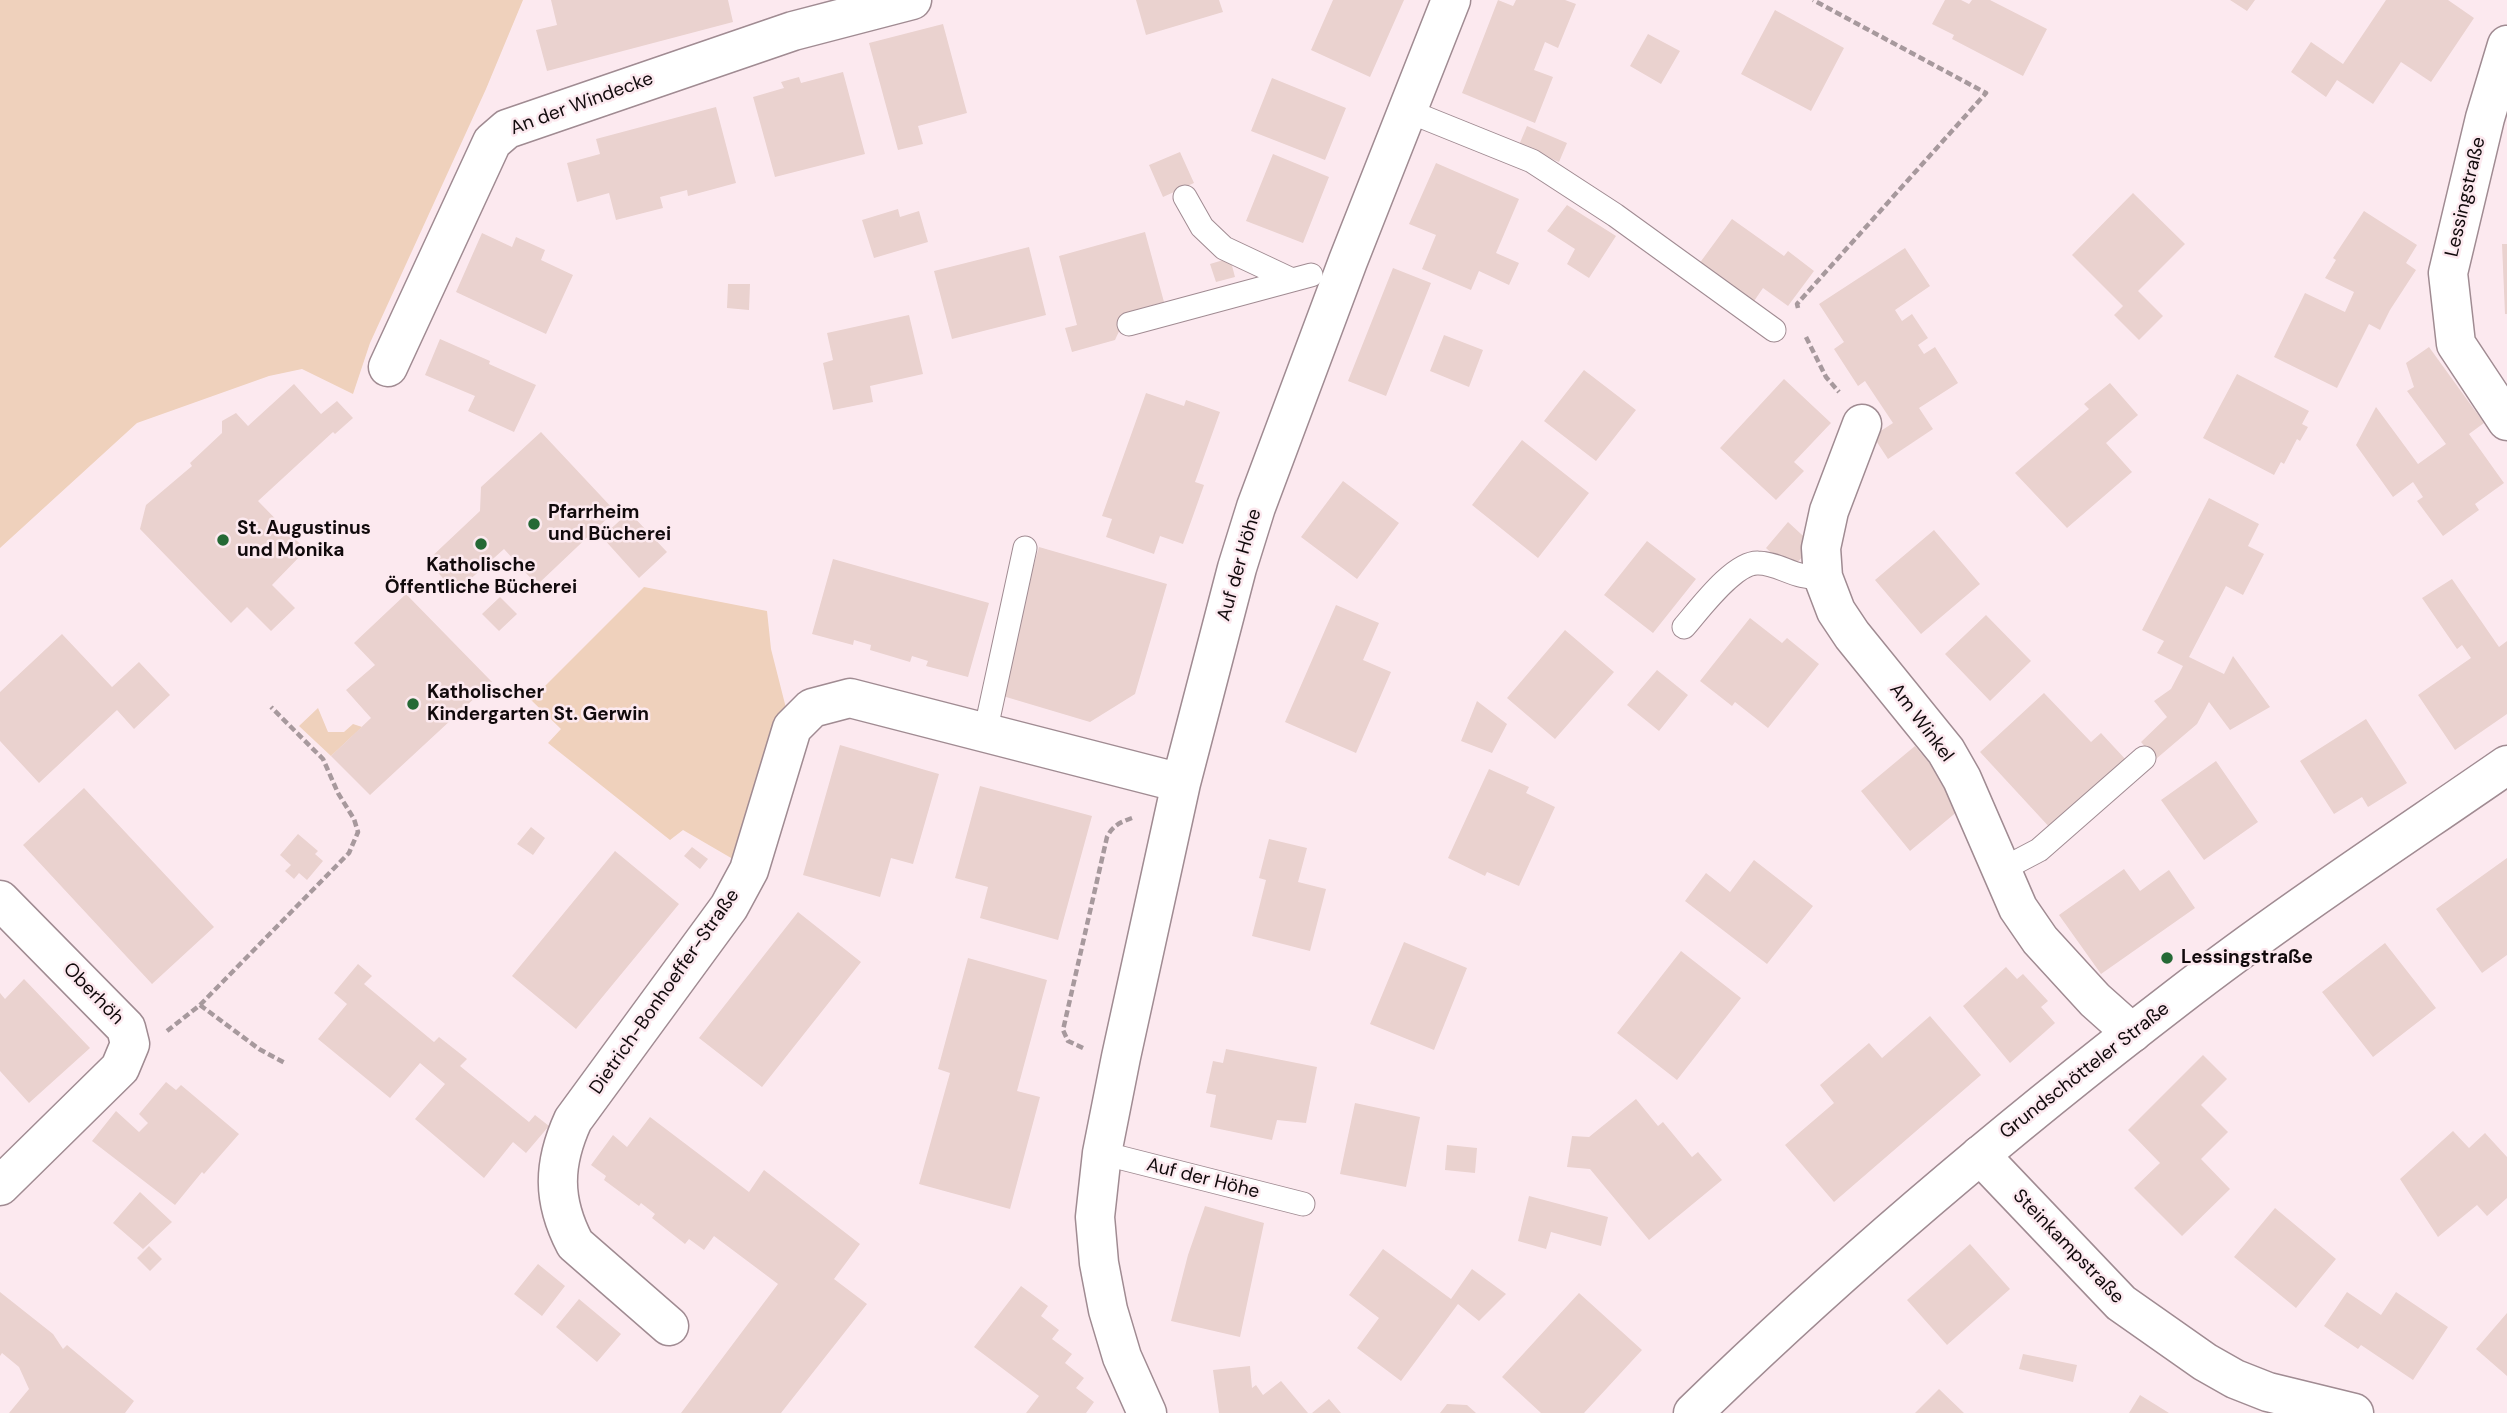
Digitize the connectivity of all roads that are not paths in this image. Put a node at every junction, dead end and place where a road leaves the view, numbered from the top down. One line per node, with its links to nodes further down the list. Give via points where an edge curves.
1 (912, 0): 8 (street, An der Windecke, via 793,31 507,129 492,142)
2 (1451, 0): 4 (street, Auf der Höhe)
3 (2507, 46): 9 (street, Lessingstraße, via 2448,273 2456,344)
4 (1408, 111): 7 (lane, via 1532,161); 17 (street, Auf der Höhe, via 1256,507)
5 (1185, 197): 6 (lane, via 1202,227 1224,248 1301,278)
6 (1129, 324)
7 (1774, 330)
8 (388, 367)
9 (2507, 421)
10 (1862, 424): 12 (street, Am Winkel, via 1829,511 1821,548)
11 (1025, 548): 14 (lane)
12 (1823, 578): 13 (lane, via 1808,579 1758,562 1744,566); 18 (street, Am Winkel, via 1852,635 1946,751)
13 (1684, 627)
14 (985, 733): 17 (street, Dietrich-Bonhoeffer-Straße); 25 (street, Dietrich-Bonhoeffer-Straße, via 850,698 812,708 792,727 749,870 729,907 573,1120 557,1168 566,1227 575,1244)
15 (2144, 758): 18 (lane, via 2039,850)
16 (2507, 765): 20 (street, Grundschötteler Straße)
17 (1178, 798): 21 (street, Auf der Höhe)
18 (2001, 870): 20 (street, Am Winkel, via 2018,908 2040,940)
19 (0, 900): 23 (street, Oberhöh, via 126,1028 130,1044 120,1068)
20 (2132, 1033): 22 (street, Grundschötteler Straße)
21 (1102, 1153): 24 (lane, Auf der Höhe); 26 (street, Auf der Höhe, via 1095,1217 1099,1263 1122,1357)
22 (1980, 1154): 27 (street, Grundschötteler Straße, via 1793,1316); 28 (street, Steinkampstraße, via 2121,1303 2204,1362 2268,1392)
23 (0, 1186)
24 (1303, 1204)
25 (668, 1326)
26 (1147, 1413)
27 (1693, 1413)
28 (2354, 1413)

